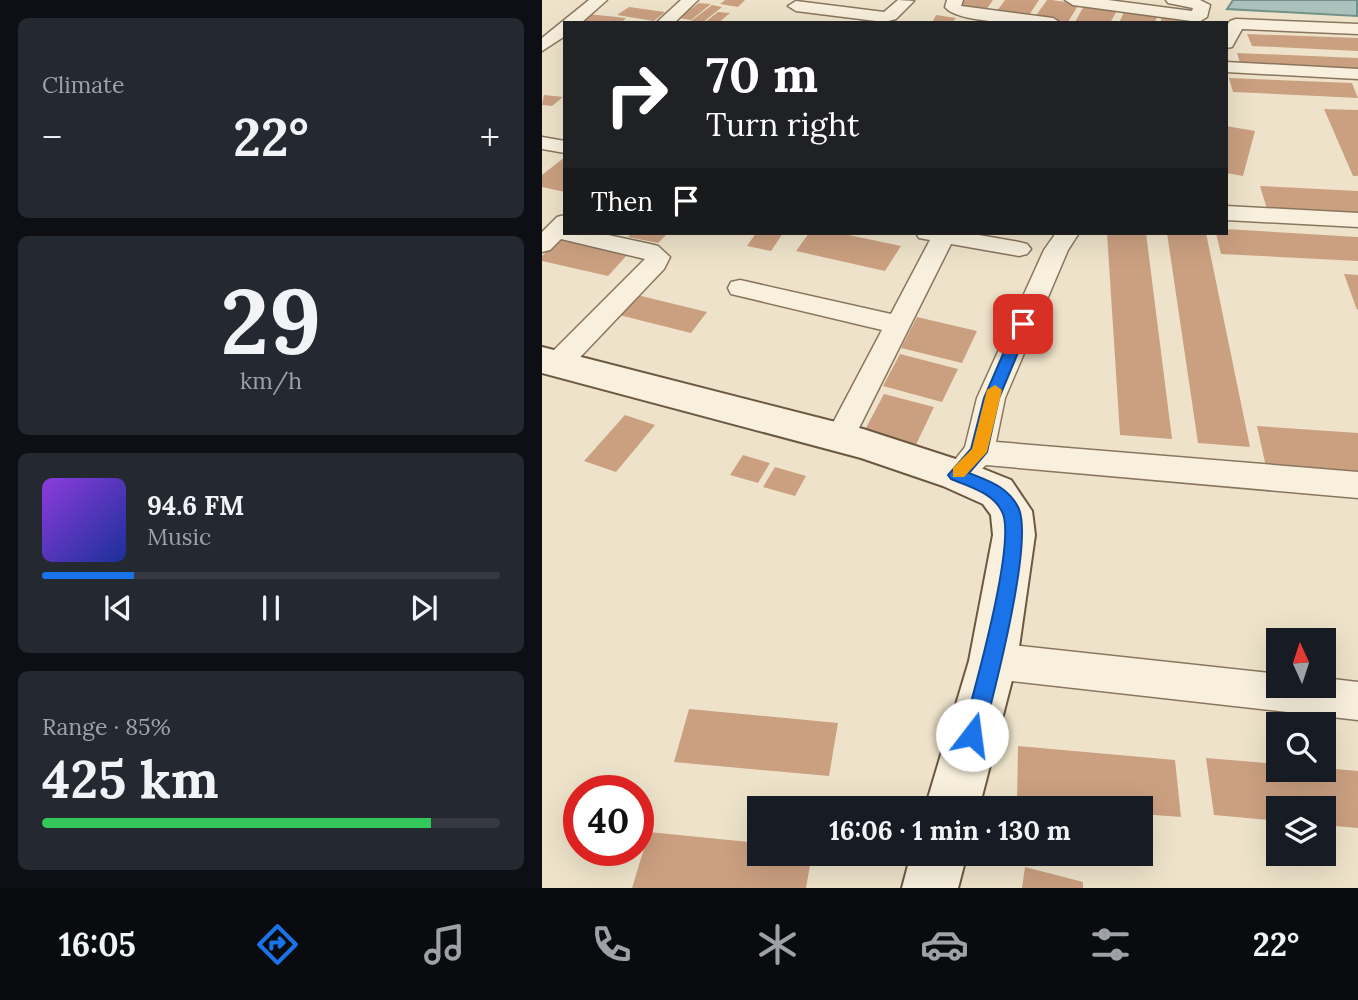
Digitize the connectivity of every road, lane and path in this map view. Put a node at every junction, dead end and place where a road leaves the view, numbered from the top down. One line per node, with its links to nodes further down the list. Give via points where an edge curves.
1 (599, 0): 8 (street)
2 (690, 0): 9 (street)
3 (955, 0): 10 (street, via 956,10)
4 (1073, 0): 5 (street, via 1199,18 1202,5)
5 (1174, 0)
6 (906, 1): 7 (street, via 884,17)
7 (795, 7)
8 (573, 21)
9 (666, 21)
10 (1038, 21)
11 (1358, 29): 13 (street, via 1236,24)
12 (563, 30): 14 (street)
13 (1228, 39)
14 (542, 46)
15 (1228, 67): 16 (street)
16 (1358, 74)
17 (542, 143): 18 (street)
18 (563, 147)
19 (1228, 213): 20 (street)
20 (1358, 220)
21 (573, 235): 28 (street, via 650,251 659,257)
22 (939, 235): 27 (street)
23 (944, 235): 25 (street)
24 (1066, 235): 30 (street, via 991,398)
25 (1019, 249)
26 (740, 288): 27 (street)
27 (898, 325): 29 (street)
28 (549, 362): 29 (street)
29 (840, 438): 30 (street)
30 (968, 463): 31 (street); 32 (street, via 1011,511 1014,535)
31 (1358, 485)
32 (993, 662): 33 (street); 34 (street)
33 (1358, 701)
34 (955, 796)
35 (936, 866): 36 (street)
36 (930, 888)

